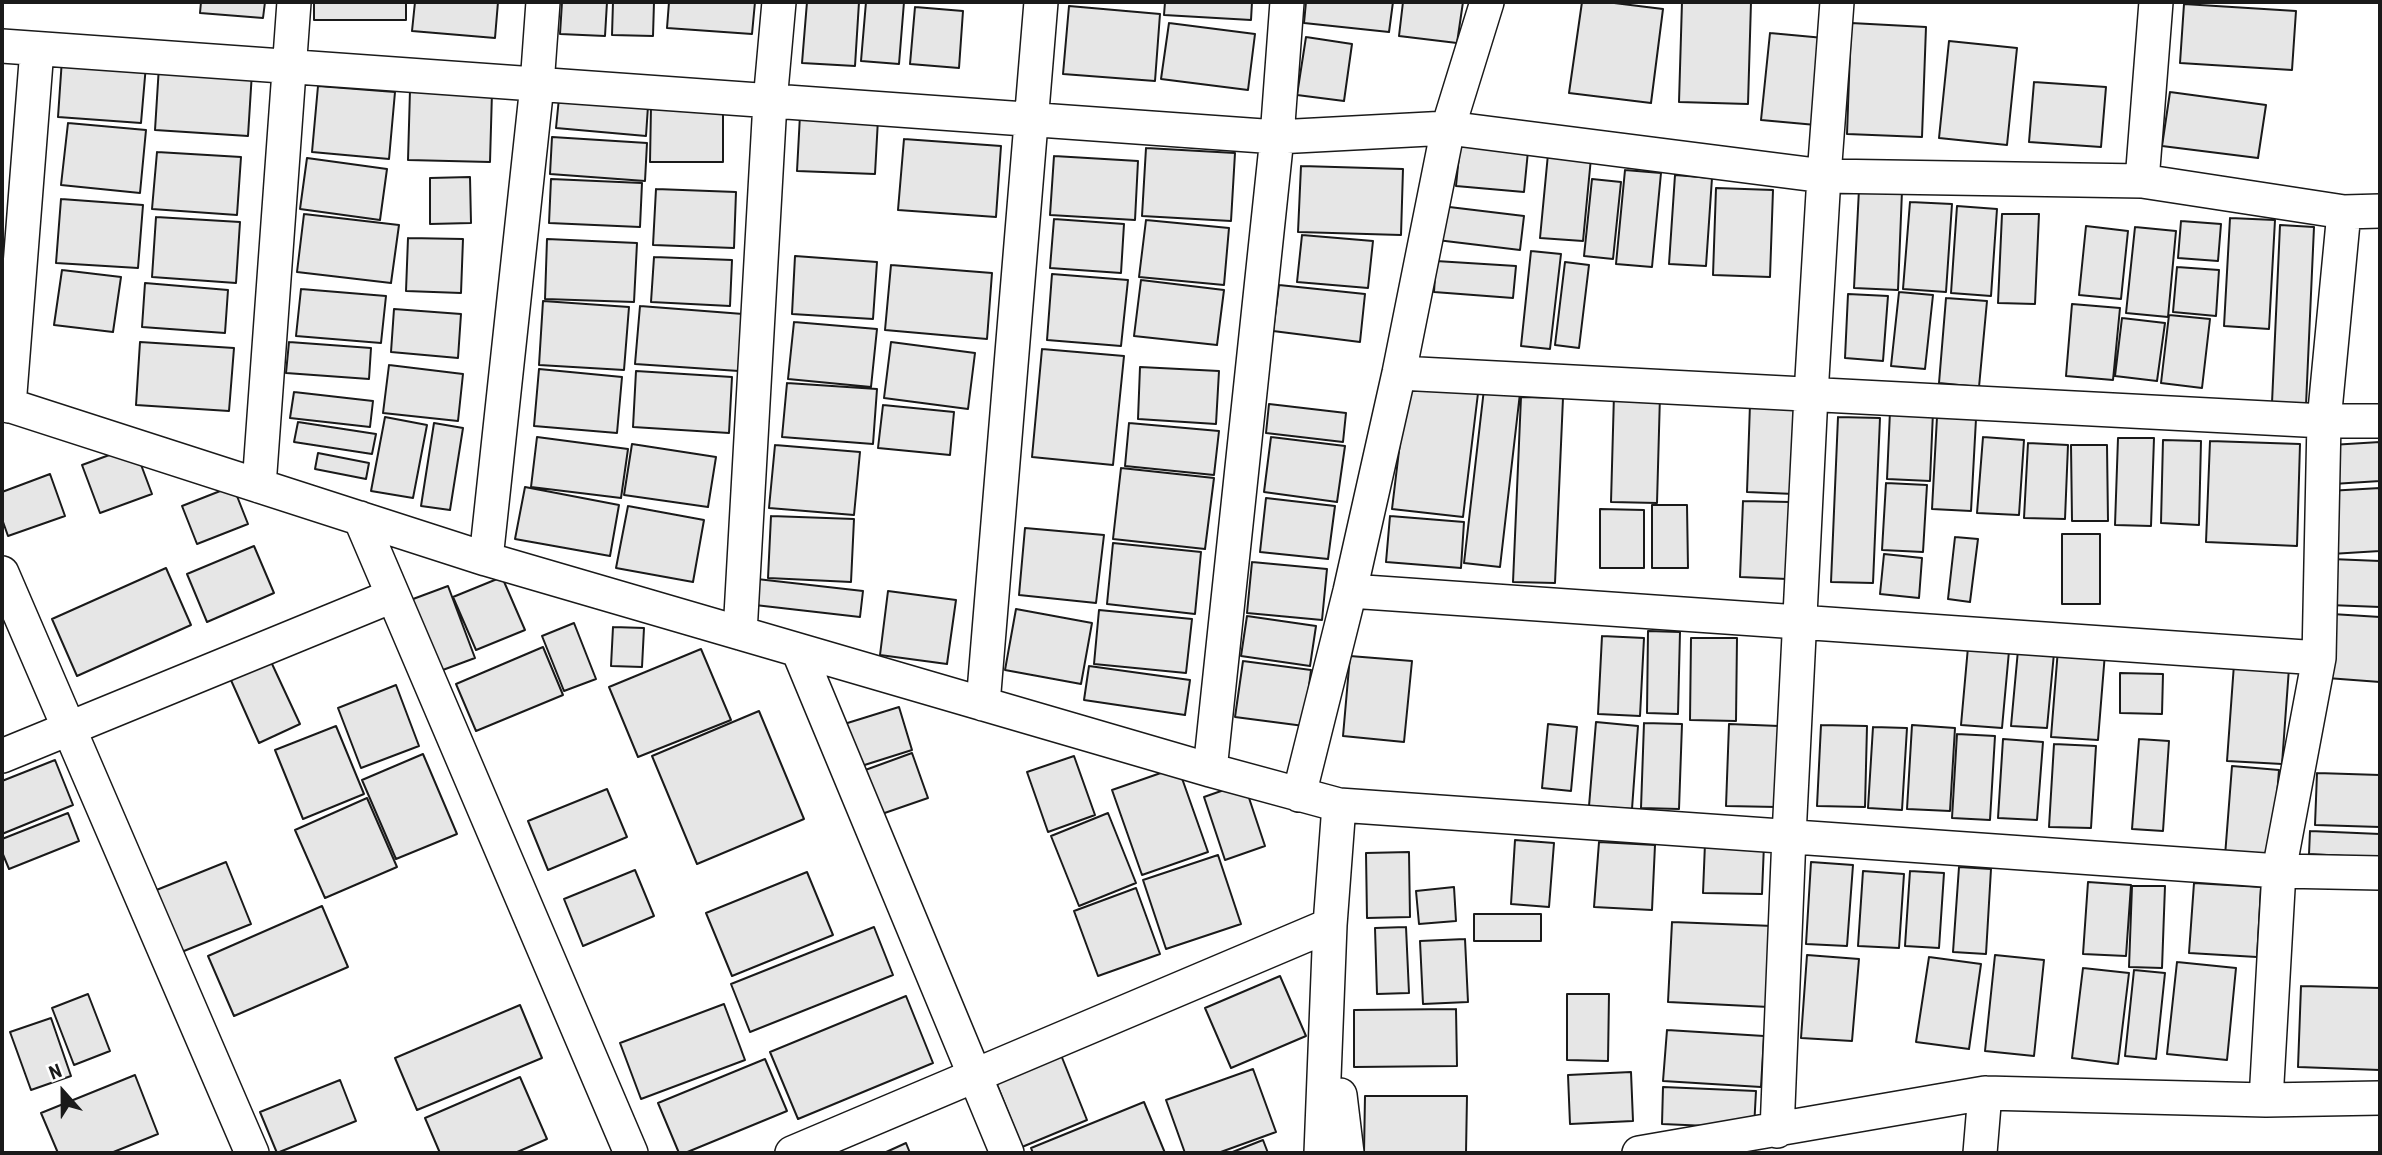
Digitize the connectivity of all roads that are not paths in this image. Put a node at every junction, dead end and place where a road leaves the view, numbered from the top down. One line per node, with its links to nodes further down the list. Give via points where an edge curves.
1 (295, 2): 11 (street)
2 (544, 2): 12 (street)
3 (779, 2): 13 (street)
4 (1041, 2): 14 (street)
5 (1287, 2): 16 (street)
6 (1487, 2): 15 (street)
7 (1837, 2): 17 (street)
8 (2156, 2): 18 (street)
9 (2, 47): 10 (street)
10 (37, 49): 11 (street); 23 (street)
11 (289, 67): 12 (street); 26 (street)
12 (537, 85): 13 (street); 28 (street)
13 (769, 102): 14 (street); 33 (street)
14 (1030, 120): 16 (street); 36 (street)
15 (1448, 128): 16 (street); 17 (street); 21 (street)
16 (1277, 137): 39 (street)
17 (1824, 176): 18 (street); 22 (street)
18 (2143, 181): 20 (street)
19 (2380, 211): 20 (street)
20 (2344, 212): 24 (street)
21 (1399, 373): 22 (street); 30 (street)
22 (1811, 395): 24 (street); 32 (street)
23 (5, 404): 26 (street)
24 (2324, 421): 25 (street); 35 (street)
25 (2380, 421)
26 (259, 486): 27 (street)
27 (360, 519): 28 (street); 31 (street)
28 (486, 559): 33 (street)
29 (2, 573): 37 (street)
30 (1350, 591): 32 (street); 40 (street)
31 (392, 596): 37 (street); 53 (street)
32 (1800, 622): 35 (street); 42 (street)
33 (740, 633): 34 (street)
34 (798, 650): 36 (street); 47 (street)
35 (2319, 658): 43 (street)
36 (983, 704): 39 (street)
37 (69, 729): 38 (street); 52 (street)
38 (2, 756)
39 (1210, 770): 40 (street)
40 (1299, 795): 41 (street)
41 (1339, 805): 42 (street); 45 (street)
42 (1789, 836): 43 (street); 51 (street)
43 (2279, 871): 44 (street); 50 (street)
44 (2380, 873)
45 (1330, 925): 46 (street); 47 (street)
46 (1329, 996): 56 (street); 57 (street)
47 (975, 1075): 54 (street); 55 (street)
48 (1984, 1093): 50 (street); 51 (street); 59 (street)
49 (2380, 1098): 50 (street)
50 (2266, 1100)
51 (1777, 1131): 58 (street)
52 (252, 1153)
53 (631, 1153)
54 (792, 1153)
55 (1007, 1153)
56 (1321, 1153)
57 (1347, 1153)
58 (1639, 1153)
59 (1980, 1153)

